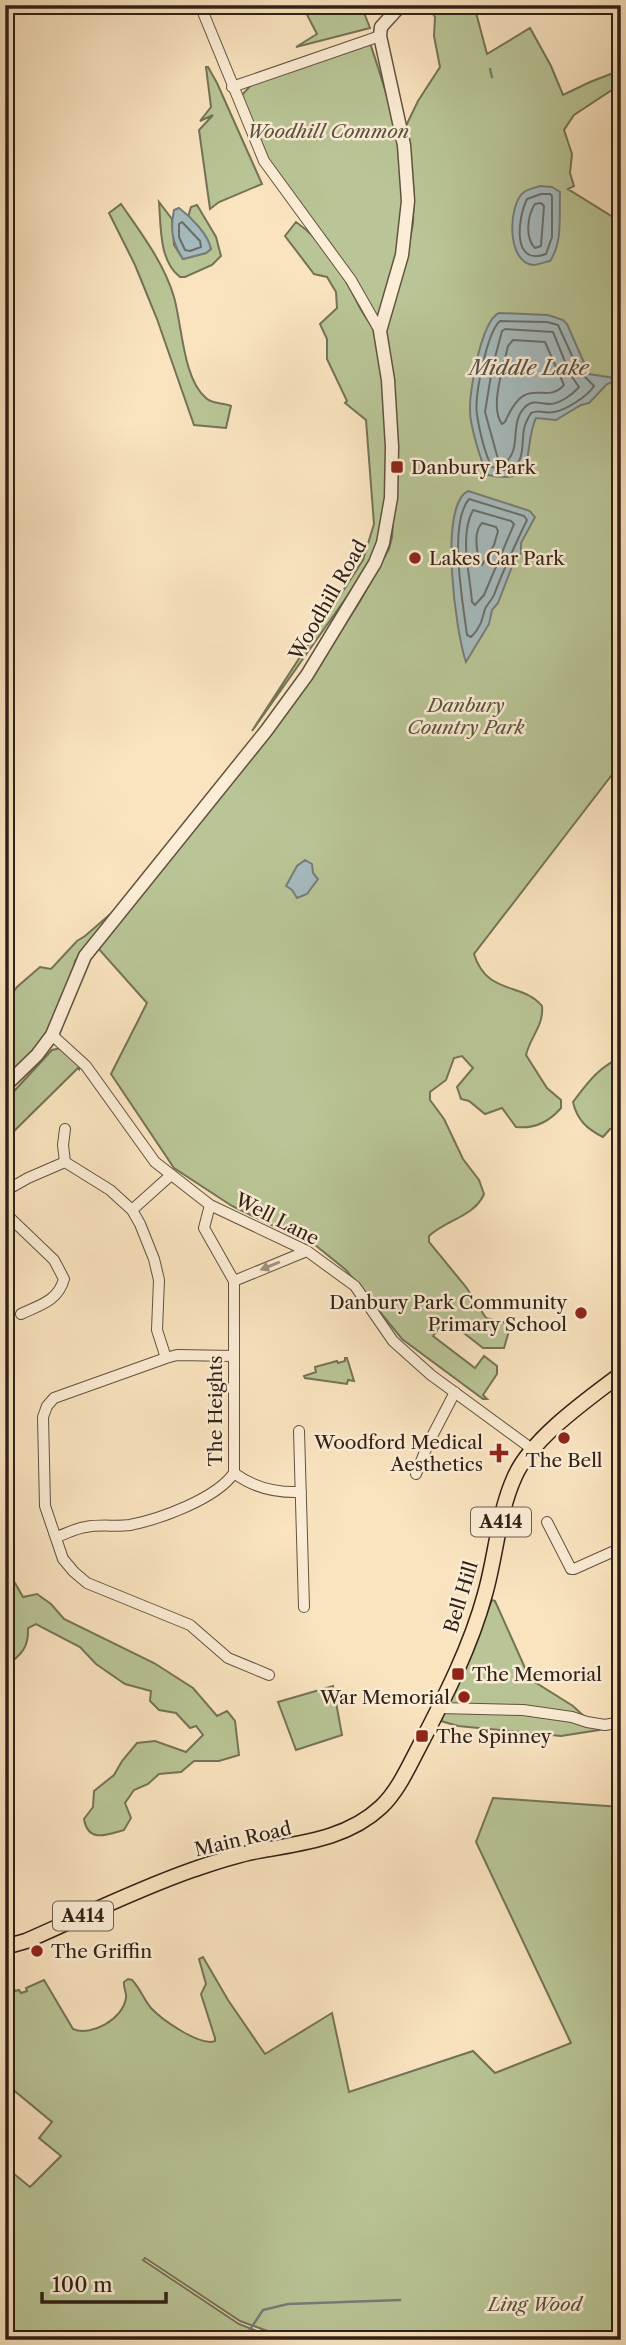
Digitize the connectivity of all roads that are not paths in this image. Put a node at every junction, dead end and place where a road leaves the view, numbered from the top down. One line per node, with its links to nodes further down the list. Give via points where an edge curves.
1 (200, 5): 4 (street)
2 (401, 5): 3 (street, via 381,27)
3 (380, 36): 4 (street); 5 (street, Woodhill Road, via 404,145 408,201 402,255)
4 (232, 87): 5 (street, via 264,161 351,280)
5 (380, 331): 6 (street, Woodhill Road, via 388,380 391,498 375,564 307,675 266,731 85,956)
6 (52, 1035): 7 (street, Woodhill Road); 10 (street, Well Lane, via 86,1066 142,1146)
7 (5, 1086)
8 (65, 1129): 9 (street)
9 (65, 1163): 11 (street); 13 (street, via 110,1190)
10 (171, 1175): 12 (street, Well Lane); 13 (street)
11 (5, 1191)
12 (209, 1205): 15 (street, Well Lane); 16 (street, via 204,1228)
13 (132, 1210): 19 (street, via 159,1280 157,1329)
14 (5, 1213): 17 (street, via 54,1259 64,1279 54,1297)
15 (307, 1251): 16 (street, one-way to 16); 21 (street, Well Lane, via 355,1286 393,1341)
16 (234, 1281): 18 (street, The Heights)
17 (21, 1314)
18 (233, 1356): 19 (street); 24 (street, The Heights)
19 (166, 1358): 28 (street, via 54,1398 47,1406 43,1416 45,1506)
20 (621, 1374): 23 (main road, Bell Hill / A414)
21 (455, 1392): 23 (street, Well Lane); 25 (street)
22 (299, 1431): 26 (street)
23 (532, 1449): 32 (main road, Bell Hill / A414, via 515,1475 485,1596)
24 (234, 1473): 26 (street, via 274,1491); 28 (street, The Heights, via 206,1496 152,1520 86,1527)
25 (416, 1474)
26 (301, 1492): 30 (street)
27 (547, 1522): 29 (street, via 571,1569)
28 (56, 1537): 31 (street, via 64,1559 87,1583 190,1625 228,1658)
29 (621, 1548)
30 (304, 1607)
31 (269, 1675)
32 (440, 1708): 33 (street, via 523,1710 605,1725); 34 (main road, Main Road / A414, via 399,1784 380,1808 360,1821 309,1843 240,1855 160,1881)
33 (621, 1722)
34 (5, 1947)

